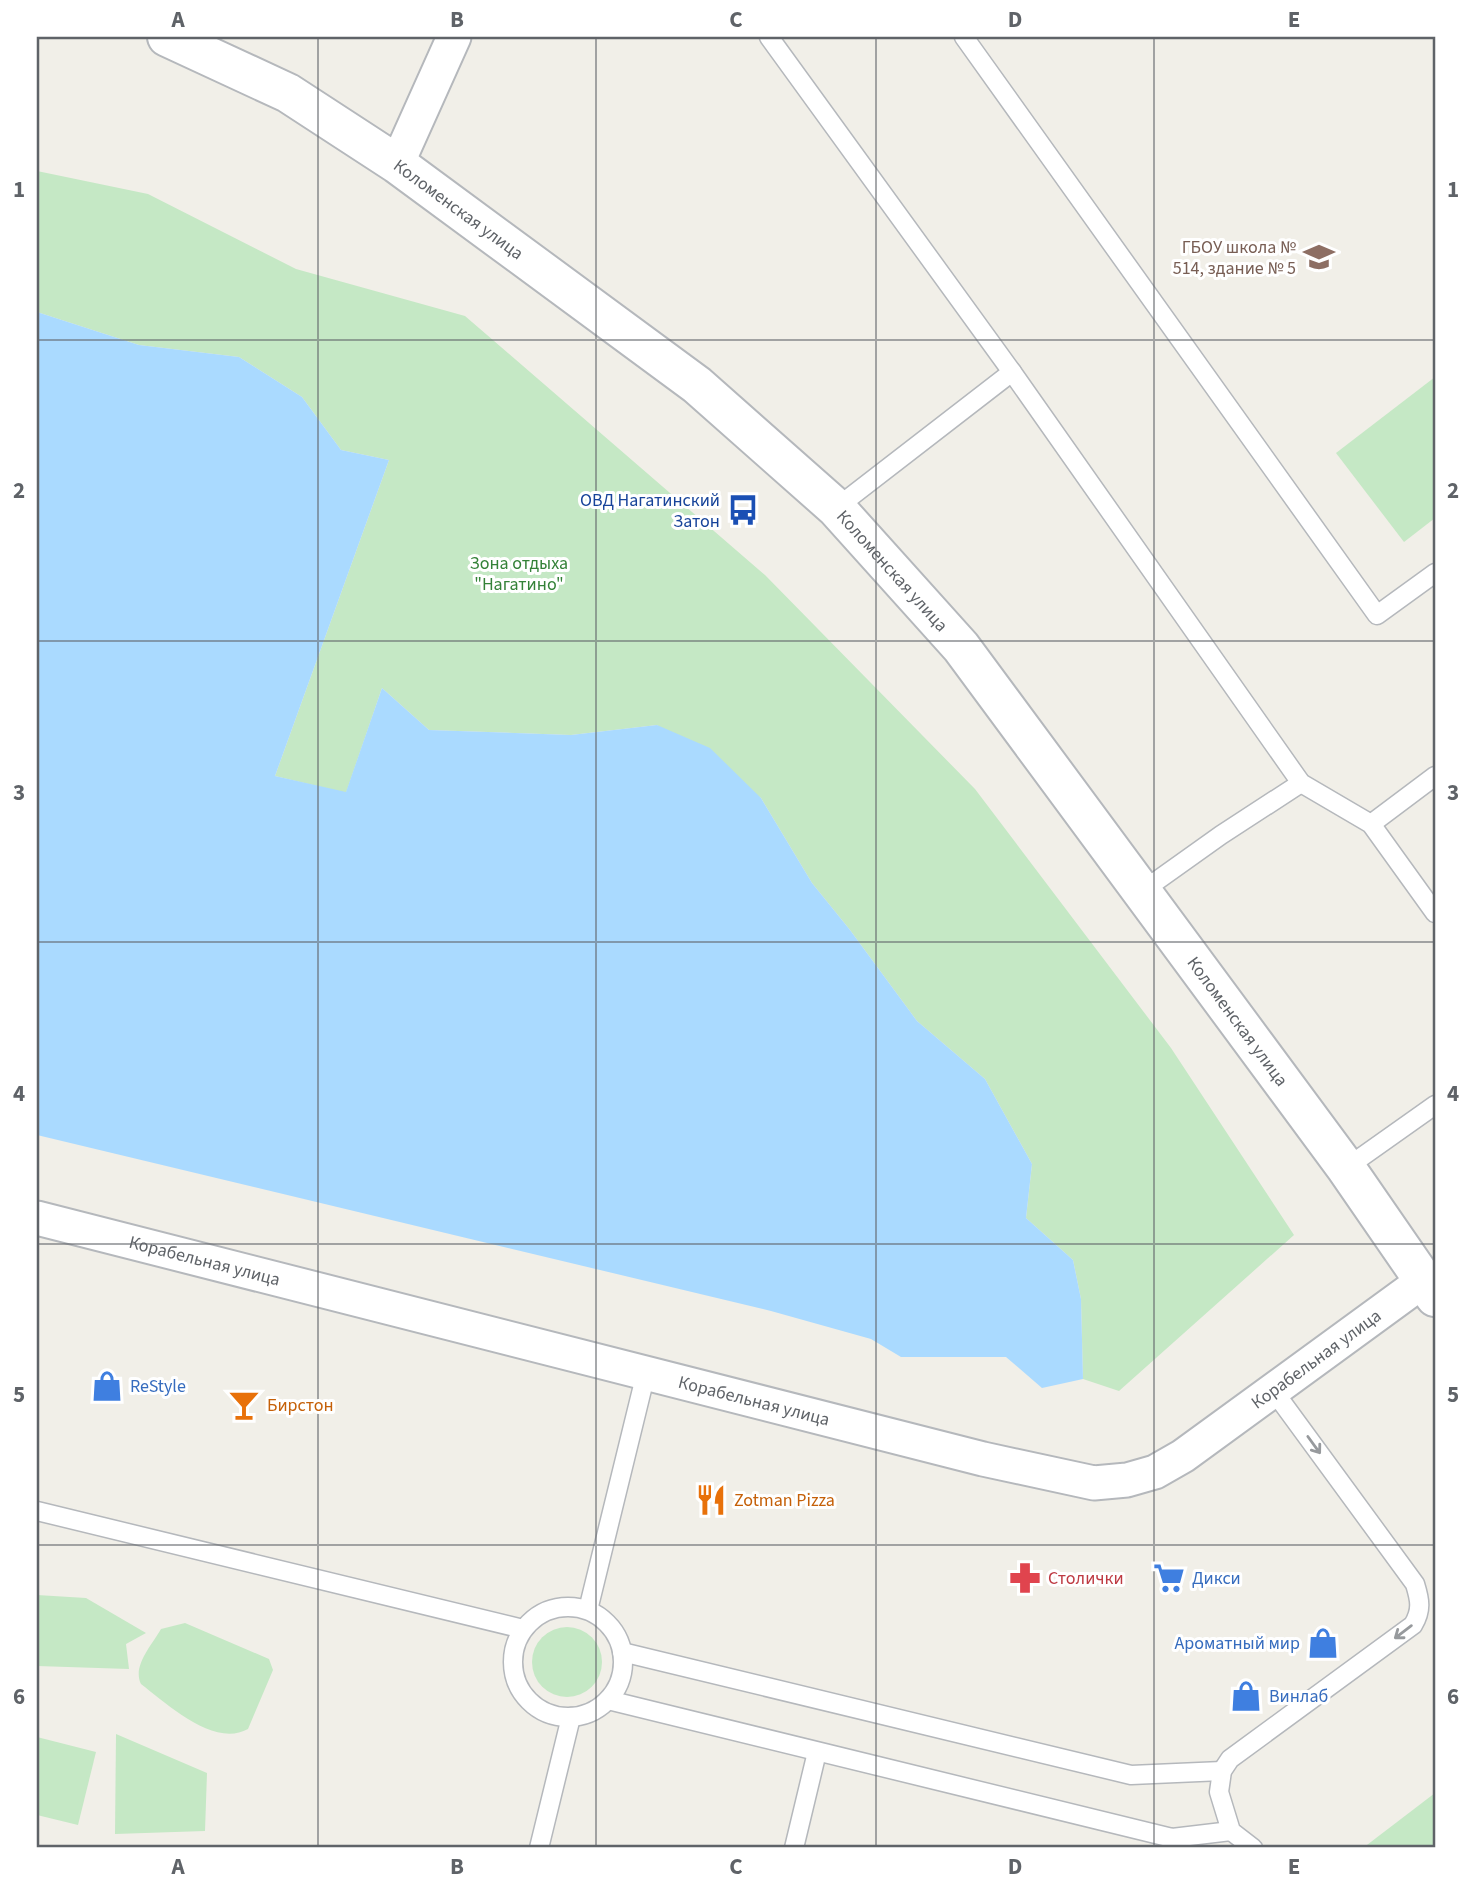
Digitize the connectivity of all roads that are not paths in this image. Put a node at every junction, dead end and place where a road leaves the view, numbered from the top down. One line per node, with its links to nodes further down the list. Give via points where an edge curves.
1 (167, 37): 5 (street, Коломенская улица, via 288,93)
2 (454, 37): 5 (street)
3 (769, 37): 6 (lane)
4 (964, 37): 8 (lane, via 1377,615)
5 (397, 164): 7 (street, Коломенская улица, via 697,385)
6 (1012, 372): 7 (lane); 10 (lane)
7 (836, 508): 12 (street, Коломенская улица, via 961,647)
8 (1435, 573)
9 (1435, 776): 11 (lane)
10 (1301, 783): 11 (lane); 12 (lane)
11 (1371, 824): 13 (lane)
12 (1141, 892): 15 (street, Коломенская улица)
13 (1435, 914)
14 (1435, 1105): 15 (lane)
15 (1346, 1168): 17 (street, Коломенская улица)
16 (37, 1218): 18 (street, Корабельная улица)
17 (1429, 1289): 19 (street, Корабельная улица)
18 (646, 1373): 19 (street, Корабельная улица, via 1094,1483 1155,1472); 21 (lane)
19 (1273, 1390): 27 (lane, one-way to 27, via 1415,1584 1421,1602 1413,1625 1230,1759)
20 (37, 1511): 22 (lane)
21 (588, 1610): 22 (lane, via 550,1609); 23 (lane, via 610,1627)
22 (523, 1629): 25 (lane, via 513,1663 516,1680 538,1708)
23 (622, 1652): 24 (lane, via 623,1670); 27 (lane, via 1122,1774)
24 (608, 1700): 25 (lane, via 591,1712); 26 (lane)
25 (571, 1717): 29 (lane)
26 (817, 1752): 28 (lane, via 1172,1838); 30 (lane)
27 (1222, 1772): 28 (lane, via 1219,1792)
28 (1231, 1831): 31 (lane)
29 (540, 1848)
30 (794, 1848)
31 (1253, 1848)

